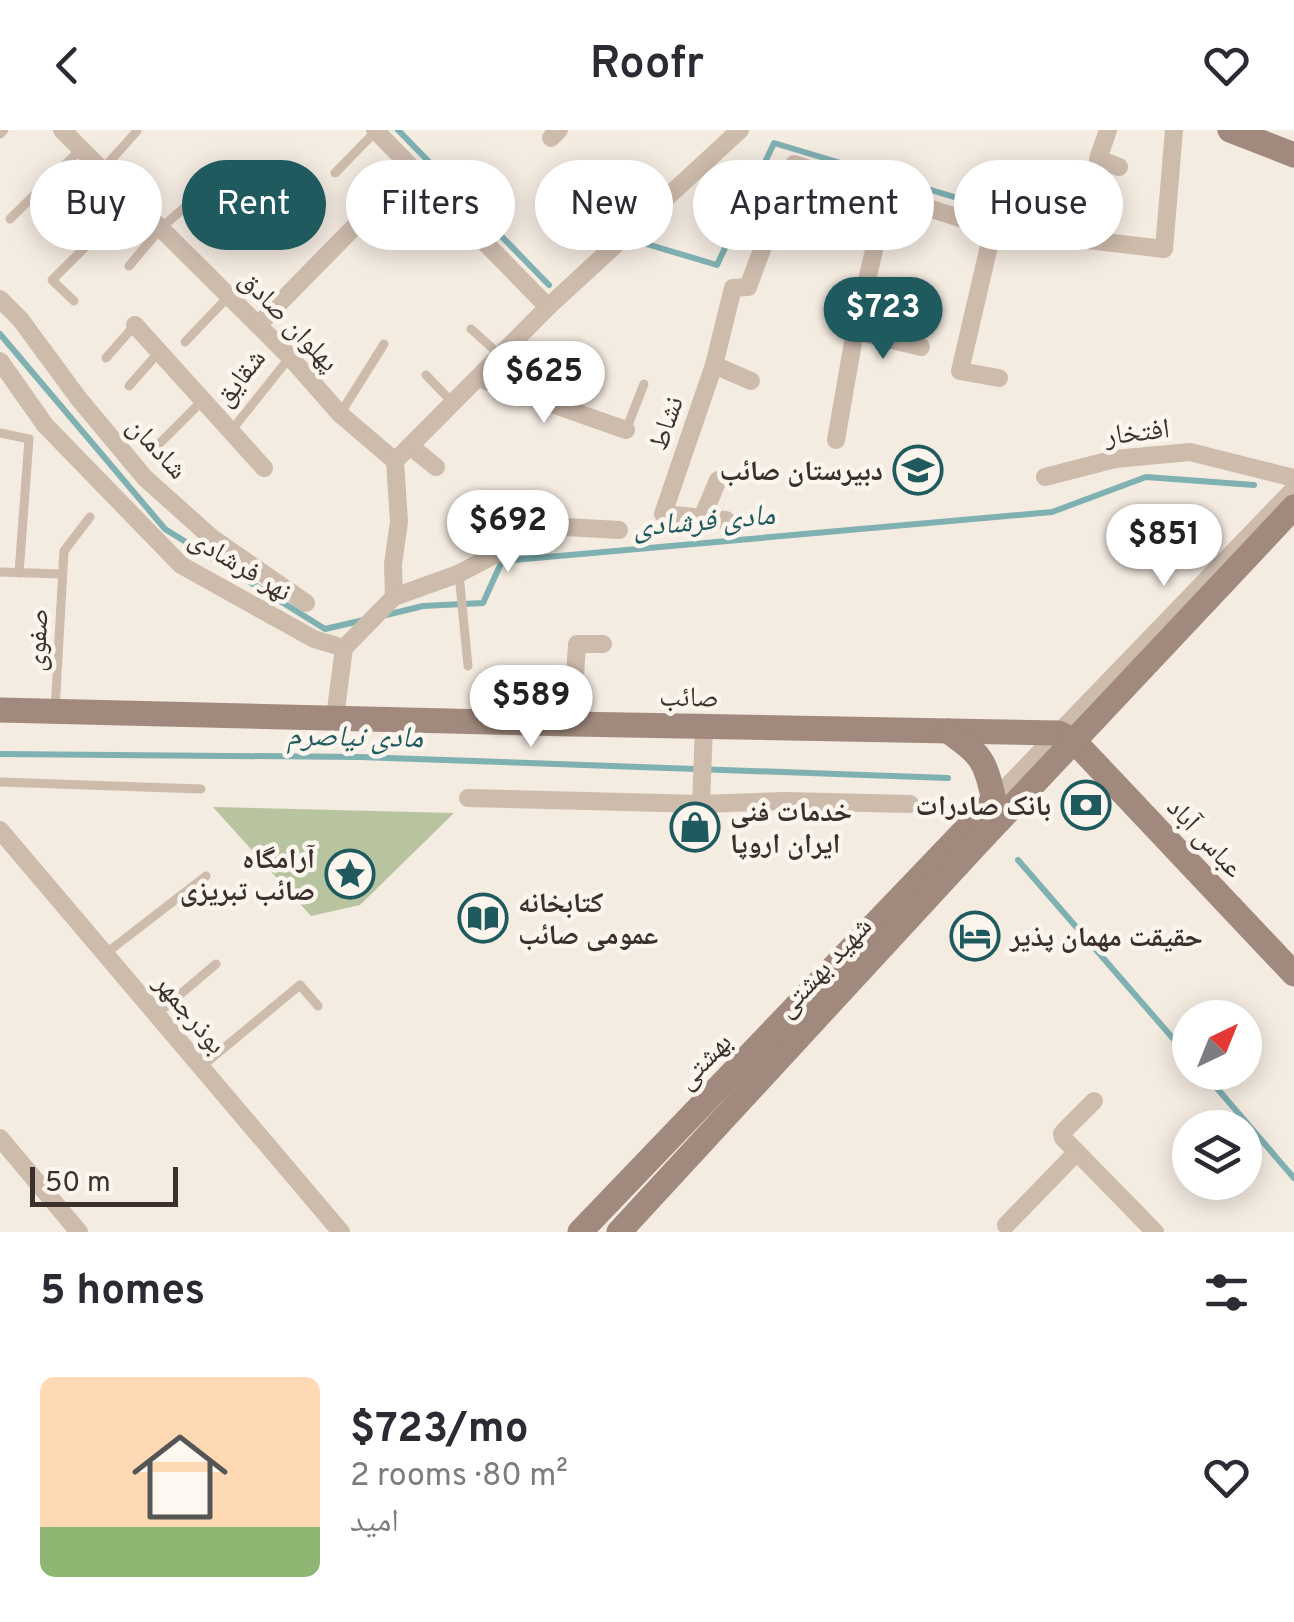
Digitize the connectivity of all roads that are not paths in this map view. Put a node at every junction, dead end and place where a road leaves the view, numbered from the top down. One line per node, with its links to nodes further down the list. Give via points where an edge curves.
1 (62, 130): 8 (street, پهلوان صادق)
2 (137, 130): 11 (lane)
3 (376, 130): 12 (street); 14 (lane)
4 (1108, 130): 13 (street)
5 (1174, 130): 20 (street, via 1164,249)
6 (1230, 130): 9 (main road)
7 (728, 134): 31 (street)
8 (81, 149): 10 (street, پهلوان صادق); 16 (lane)
9 (1294, 155)
10 (92, 160)
11 (111, 160)
12 (404, 160)
13 (1101, 160)
14 (335, 173)
15 (182, 209): 17 (lane)
16 (10, 219)
17 (162, 226)
18 (162, 230): 28 (street, پهلوان صادق)
19 (346, 235): 33 (street)
20 (1123, 244)
21 (82, 250): 30 (lane, via 52,280)
22 (142, 250): 27 (lane)
23 (492, 250): 31 (street)
24 (762, 250): 44 (street, نشاط, via 748,287 733,288)
25 (874, 250): 35 (street)
26 (988, 250): 47 (street, via 960,370)
27 (129, 266)
28 (228, 296): 33 (street, پهلوان صادق); 36 (lane)
29 (0, 299): 77 (street, شادمان, via 145,478 212,538)
30 (74, 300)
31 (548, 307): 40 (street)
32 (135, 325): 39 (street, شقایق); 42 (lane, شقایق)
33 (258, 325): 41 (street, پهلوان صادق)
34 (472, 329): 40 (lane)
35 (855, 331): 38 (street); 57 (street)
36 (186, 342)
37 (384, 344): 53 (lane)
38 (921, 347)
39 (159, 352): 50 (lane); 51 (street, شقایق)
40 (500, 355): 46 (street)
41 (290, 357): 53 (street, پهلوان صادق); 55 (lane, شقایق)
42 (106, 358)
43 (0, 361): 79 (street, نهر فرشادی, via 45,425 181,565 314,639)
44 (714, 365): 48 (street); 69 (street, نشاط, via 663,514)
45 (426, 374): 52 (lane)
46 (478, 378): 52 (street); 54 (street, نشاط)
47 (999, 378)
48 (752, 381)
49 (644, 384): 54 (lane)
50 (129, 386)
51 (203, 400): 55 (street, شقایق); 58 (lane, شقایق)
52 (452, 403): 59 (street)
53 (340, 414): 60 (street, پهلوان صادق)
54 (626, 430)
55 (231, 431): 62 (street, شقایق)
56 (0, 433): 73 (lane, via 29,438)
57 (836, 440)
58 (160, 443)
59 (410, 446): 60 (street); 61 (street)
60 (395, 461): 76 (street, via 400,522)
61 (436, 467)
62 (264, 468)
63 (1045, 476): 64 (street, افتخار, via 1116,459 1190,452)
64 (1294, 478)
65 (718, 480): 69 (street)
66 (1294, 489): 87 (street, شهید بهشتی)
67 (1294, 507): 87 (main road, شهید بهشتی)
68 (90, 517): 74 (lane, via 64,551)
69 (702, 518): 70 (street, نشاط)
70 (726, 520)
71 (620, 530): 75 (street, via 566,527)
72 (0, 572): 73 (lane, صفوی)
73 (20, 573): 74 (lane, صفوی)
74 (62, 574): 82 (lane, صفوی)
75 (458, 574): 76 (street); 80 (lane)
76 (394, 597): 79 (street)
77 (306, 603)
78 (603, 644): 84 (street, via 577,644)
79 (344, 648): 83 (street)
80 (468, 666)
81 (0, 710): 82 (main road, صائب)
82 (55, 711): 83 (main road, صائب)
83 (335, 717): 84 (main road, صائب)
84 (572, 724): 85 (main road, صائب)
85 (704, 727): 86 (main road, صائب); 91 (street)
86 (948, 731): 87 (main road, صائب); 92 (main road, via 978,753)
87 (1067, 732): 92 (street); 98 (main road, عباس آباد); 109 (main road, شهید بهشتی, via 989,830)
88 (0, 782): 89 (lane)
89 (201, 788)
90 (468, 798): 91 (street)
91 (701, 798): 93 (street)
92 (994, 800): 108 (main road, بهشتی)
93 (910, 804)
94 (0, 830): 96 (street, بوذرجمهر)
95 (206, 876): 96 (lane)
96 (105, 954): 100 (street, بوذرجمهر)
97 (216, 964): 100 (lane)
98 (1294, 974)
99 (318, 1006): 101 (lane, via 300,985)
100 (156, 1014): 101 (street, بوذرجمهر)
101 (202, 1067): 107 (street, بوذرجمهر)
102 (1094, 1102): 104 (street, via 1062,1134)
103 (0, 1138): 106 (street)
104 (1076, 1153): 105 (street); 110 (street)
105 (1006, 1226)
106 (79, 1232)
107 (340, 1232)
108 (580, 1232)
109 (618, 1232)
110 (1155, 1232)

